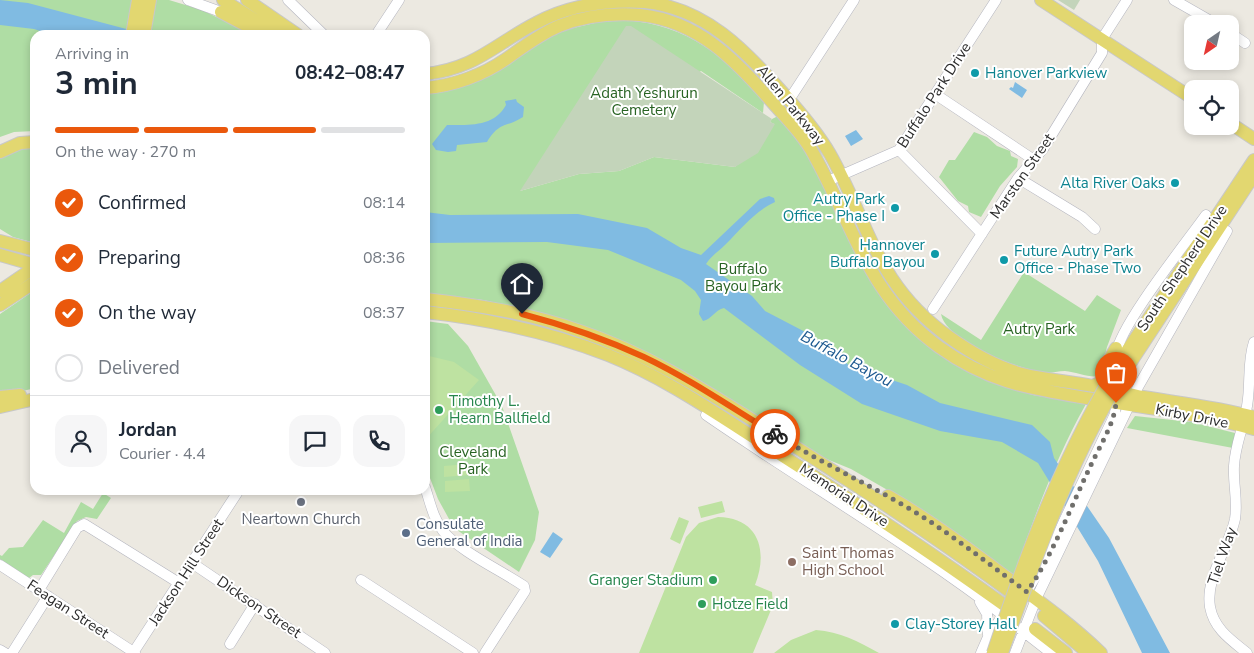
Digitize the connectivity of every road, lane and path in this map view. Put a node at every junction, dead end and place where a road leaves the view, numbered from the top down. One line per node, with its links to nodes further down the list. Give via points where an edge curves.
1 (188, 0): 13 (street)
2 (247, 0): 20 (main road)
3 (288, 0): 21 (street)
4 (399, 0): 22 (street)
5 (854, 0): 33 (street)
6 (996, 0): 32 (street, Buffalo Park Drive)
7 (1041, 0): 24 (main road)
8 (1128, 0): 24 (street, Marston Street)
9 (1174, 0): 14 (street)
10 (594, 1): 11 (main road, Allen Parkway); 23 (main road, Allen Parkway, via 554,14)
11 (646, 1): 15 (street); 33 (main road, Allen Parkway, via 675,9 715,27 748,54)
12 (143, 4): 16 (main road); 17 (main road)
13 (222, 6): 18 (main road); 19 (main road)
14 (1200, 15)
15 (643, 16): 27 (main road, Allen Parkway, via 613,15 579,20 558,26); 28 (main road, Allen Parkway, via 687,28 706,38)
16 (134, 30)
17 (144, 30)
18 (257, 30)
19 (269, 30)
20 (291, 30)
21 (319, 30)
22 (379, 30)
23 (511, 38): 27 (main road); 29 (main road, Allen Parkway, via 464,65)
24 (1102, 39): 31 (main road); 41 (street, Marston Street, via 1102,53)
25 (1239, 39): 26 (street)
26 (1244, 43)
27 (518, 50): 30 (main road, Allen Parkway, via 467,79)
28 (738, 63): 33 (main road, via 761,79 778,98); 46 (main road, Allen Parkway, via 802,136)
29 (430, 73)
30 (430, 87)
31 (1184, 93)
32 (935, 94): 39 (street, Buffalo Park Drive); 41 (street)
33 (789, 100): 44 (main road, Allen Parkway, via 813,129)
34 (1239, 129): 36 (main road)
35 (30, 134): 37 (main road)
36 (1254, 138)
37 (0, 142)
38 (30, 142): 40 (main road)
39 (899, 150): 44 (street, Buffalo Park Drive); 52 (street)
40 (0, 152)
41 (1034, 160): 45 (street, Marston Street)
42 (1254, 160): 43 (main road, South Shepherd Drive)
43 (1250, 173): 47 (main road, South Shepherd Drive); 48 (main road); 67 (main road, South Shepherd Drive)
44 (840, 176): 46 (street, Buffalo Park Drive); 62 (main road, Allen Parkway, via 878,257)
45 (1018, 178): 49 (street, via 1082,217); 52 (street, Marston Street)
46 (828, 182): 72 (main road, Allen Parkway, via 857,248 878,282 906,317 939,347 978,370 1015,385)
47 (1242, 193): 51 (main road); 67 (main road, South Shepherd Drive)
48 (1206, 215): 67 (street, via 1142,306)
49 (1095, 229)
50 (0, 232): 54 (main road)
51 (1227, 232): 74 (street)
52 (982, 234): 63 (street, Marston Street)
53 (0, 241): 54 (main road)
54 (21, 247): 55 (main road)
55 (30, 249)
56 (0, 256): 57 (main road)
57 (30, 264)
58 (30, 270): 61 (main road, via 13,283)
59 (30, 285): 61 (main road)
60 (430, 300): 79 (main road, Memorial Drive, via 522,314 614,344 686,379)
61 (1, 301)
62 (911, 303): 63 (street, via 923,309); 65 (main road, Allen Parkway)
63 (933, 309): 65 (street)
64 (430, 313): 68 (main road, Memorial Drive, via 479,318 548,334 610,356)
65 (934, 325): 69 (main road, Allen Parkway, via 965,348 1009,370 1037,378)
66 (1254, 342): 77 (street, Tiel Way, via 1250,355)
67 (1124, 355): 69 (main road, via 1109,360 1102,382); 72 (street); 80 (main road, South Shepherd Drive, bridge, via 1090,431)
68 (653, 376): 76 (main road); 93 (main road, Memorial Drive, via 892,525)
69 (1093, 386): 72 (main road, Allen Parkway)
70 (30, 392): 71 (main road)
71 (0, 397)
72 (1116, 397): 74 (main road, Allen Parkway); 78 (street, via 1114,414)
73 (30, 400): 75 (main road)
74 (1132, 400): 77 (main road, Kirby Drive); 78 (street)
75 (0, 407)
76 (706, 415): 89 (street, via 915,552)
77 (1249, 422): 114 (street, Tiel Way, via 1234,467 1236,512 1231,536 1212,581 1209,598 1213,617 1223,634)
78 (1100, 456): 90 (street)
79 (816, 460): 88 (main road, Memorial Drive, via 943,542); 90 (main road, via 834,466 914,511)
80 (1060, 486): 107 (main road, bridge, via 1018,577); 108 (main road, bridge)
81 (236, 495): 83 (street, Jackson Hill Street)
82 (427, 495): 105 (street, via 443,531 524,586)
83 (192, 563): 86 (street, Jackson Hill Street); 92 (street, Dickson Street)
84 (0, 565): 87 (street, Feagan Street)
85 (360, 580): 104 (street)
86 (179, 583): 87 (street, via 84,524 77,528); 102 (street, Jackson Hill Street)
87 (38, 590): 91 (street, Feagan Street)
88 (1009, 591)
89 (970, 592): 93 (street); 97 (street, via 988,614)
90 (1032, 595): 93 (street); 94 (street); 113 (main road)
91 (48, 596): 101 (street); 102 (street, Feagan Street)
92 (255, 604): 98 (street); 103 (street, Dickson Street)
93 (1003, 610): 94 (street, via 1020,617); 96 (street); 97 (street)
94 (1031, 612): 96 (street)
95 (1044, 616): 112 (main road)
96 (1029, 630): 109 (street); 110 (street); 111 (main road)
97 (988, 637): 106 (street)
98 (230, 644)
99 (0, 650): 100 (street)
100 (5, 653)
101 (12, 653)
102 (134, 653)
103 (325, 653)
104 (473, 653)
105 (485, 653)
106 (981, 653)
107 (993, 653)
108 (1002, 653)
109 (1015, 653)
110 (1051, 653)
111 (1066, 653)
112 (1088, 653)
113 (1101, 653)
114 (1248, 653)

